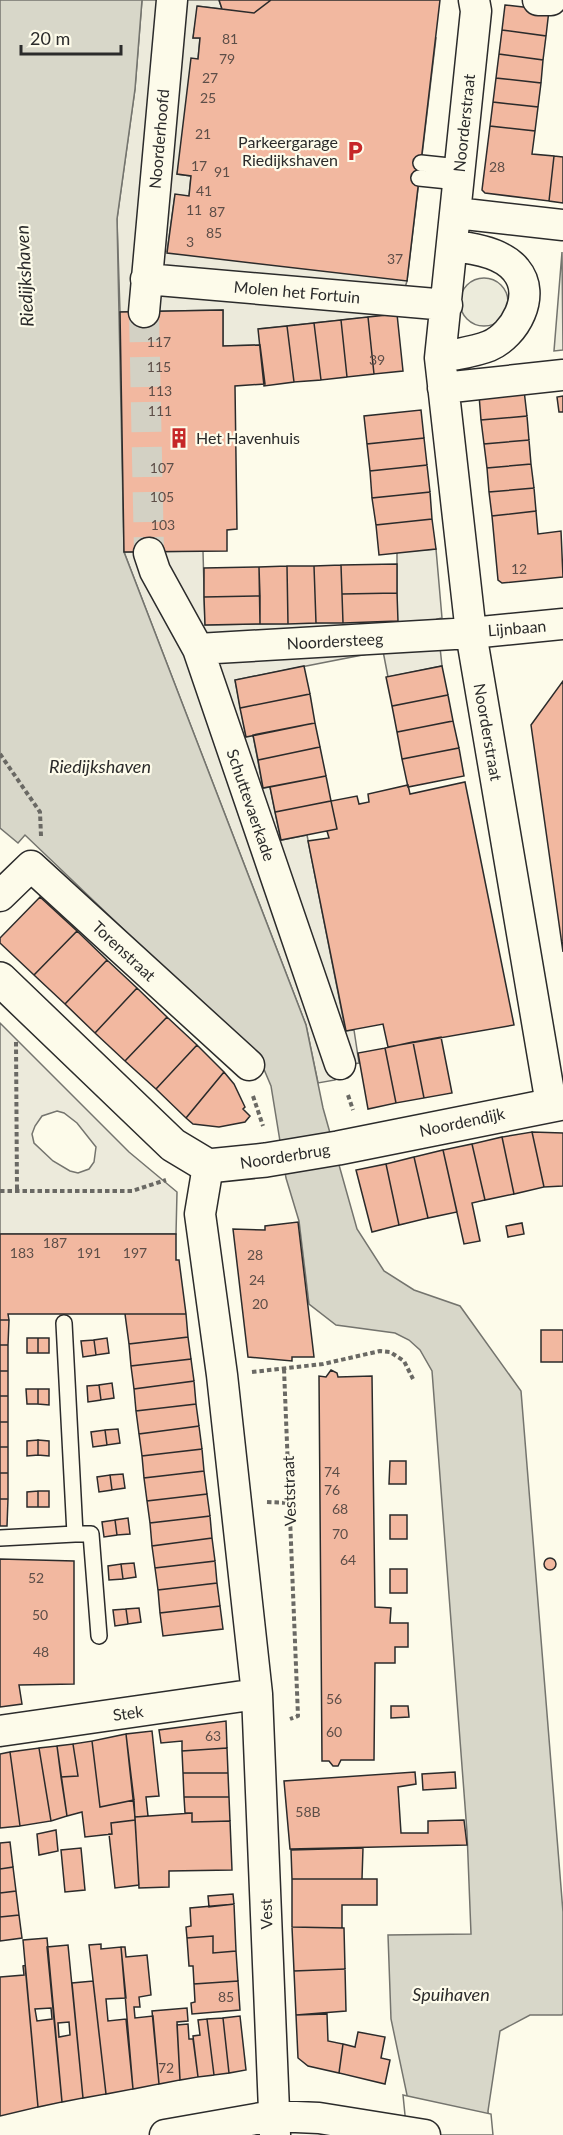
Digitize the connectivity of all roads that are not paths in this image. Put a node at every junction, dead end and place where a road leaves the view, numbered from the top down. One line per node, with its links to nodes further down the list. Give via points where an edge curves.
1 (172, 0): 10 (street, Noorderhoofd)
2 (474, 0): 6 (street, Noorderstraat)
3 (538, 0): 4 (street)
4 (551, 0)
5 (420, 170): 6 (lane)
6 (459, 175): 7 (street, Noorderstraat)
7 (456, 213): 8 (street); 9 (street, Noorderstraat)
8 (563, 225)
9 (453, 246): 11 (street, Noorderstraat); 13 (street, via 473,248 516,269 524,285 522,308 513,328 490,346)
10 (147, 279): 11 (street, Molen het Fortuin); 12 (street)
11 (447, 305): 13 (street, Noorderstraat)
12 (144, 312)
13 (440, 358): 15 (street, Noorderstraat)
14 (563, 375): 15 (street)
15 (443, 388): 18 (street, Noorderstraat)
16 (149, 553): 19 (street, Schuttevaerkade)
17 (563, 624): 18 (street, Lijnbaan)
18 (471, 633): 19 (street, Noordersteeg); 24 (street, Noorderstraat)
19 (198, 649): 22 (street, Schuttevaerkade)
20 (0, 896): 23 (street, Torenstraat, via 31,866)
21 (7, 986): 26 (street, via 173,1145)
22 (340, 1064)
23 (249, 1065)
24 (557, 1104): 25 (street, Noordendijk)
25 (350, 1145): 26 (street, Noorderbrug)
26 (208, 1166): 31 (street, via 200,1214)
27 (64, 1323): 28 (lane)
28 (75, 1534): 29 (lane); 30 (lane, via 91,1534)
29 (0, 1538)
30 (99, 1636)
31 (257, 1694): 32 (street, Stek); 33 (street, Vest)
32 (0, 1731)
33 (274, 2125): 34 (street, via 319,2118); 35 (street)
34 (415, 2133)
35 (165, 2135)

